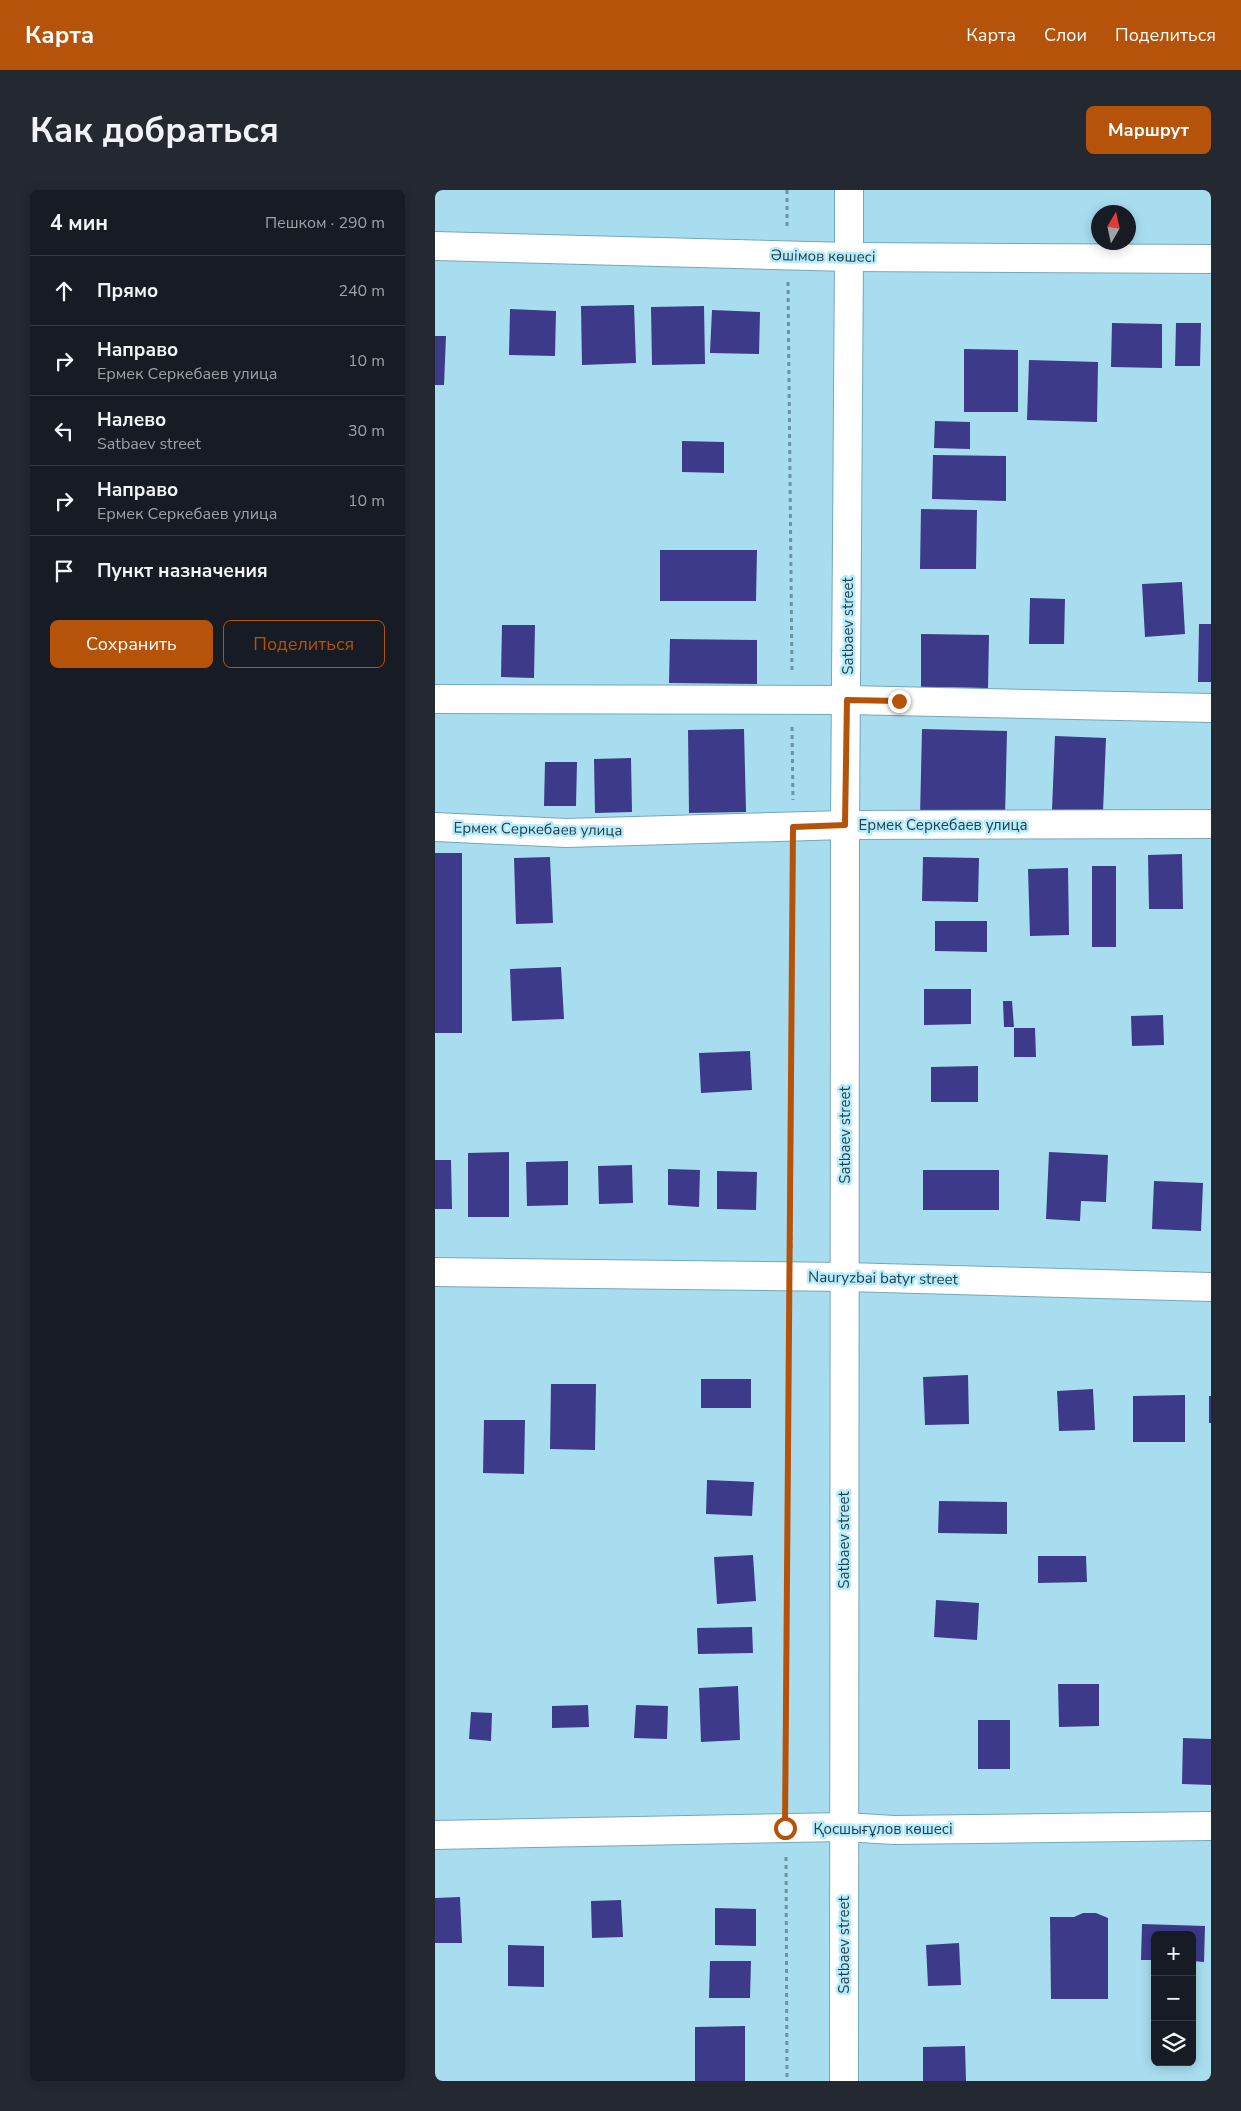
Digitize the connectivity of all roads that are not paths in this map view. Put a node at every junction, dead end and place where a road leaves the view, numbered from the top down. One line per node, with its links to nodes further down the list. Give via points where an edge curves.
1 (849, 190): 3 (street, Satbaev street)
2 (435, 246): 3 (street, Әшімов көшесі)
3 (849, 257): 4 (street, Әшімов көшесі); 6 (street, Satbaev street)
4 (1211, 259)
5 (435, 699): 6 (street)
6 (847, 700): 7 (street); 9 (street, Satbaev street)
7 (1211, 708)
8 (1211, 824): 9 (street, Ермек Серкебаев улица)
9 (845, 825): 10 (street, Ермек Серкебаев улица, via 566,832); 12 (street, Satbaev street)
10 (435, 827)
11 (435, 1272): 12 (street, Nauryzbai batyr street)
12 (845, 1277): 13 (street, Nauryzbai batyr street); 15 (street, Satbaev street)
13 (1211, 1287)
14 (1211, 1826): 15 (street, Қосшығұлов көшесі, via 894,1830)
15 (844, 1827): 16 (street, Қосшығұлов көшесі); 17 (street, Satbaev street)
16 (435, 1835)
17 (844, 2081)

